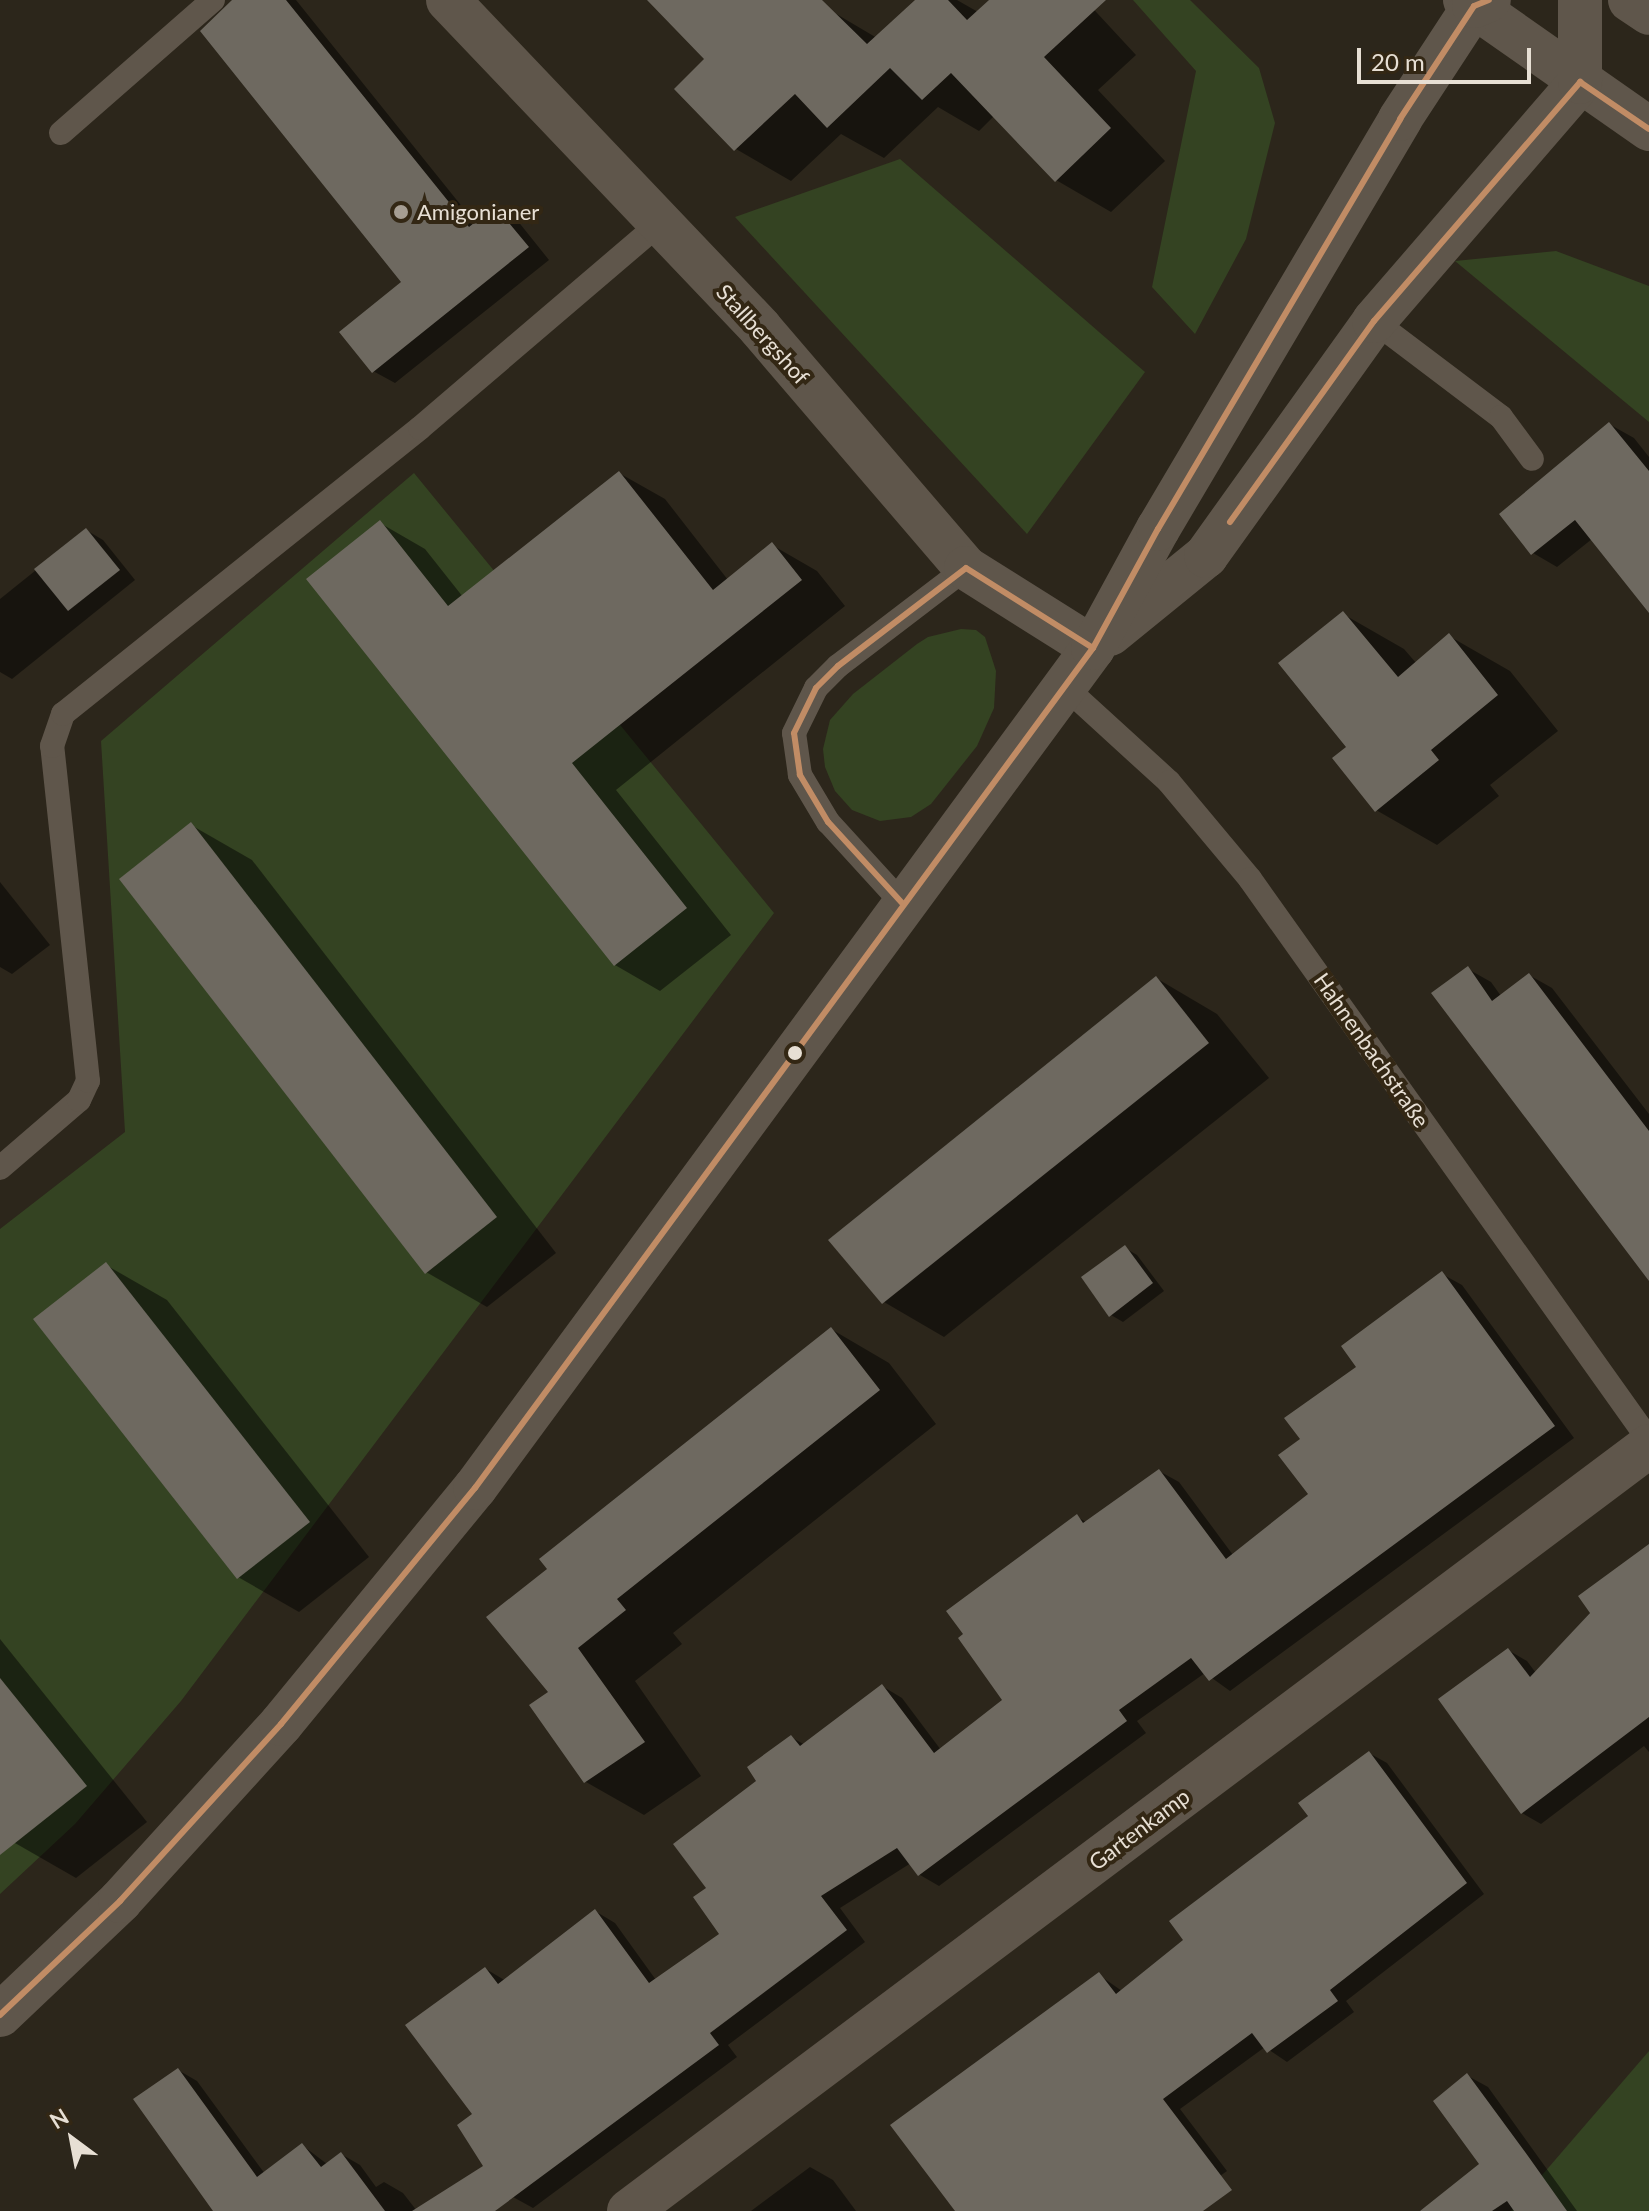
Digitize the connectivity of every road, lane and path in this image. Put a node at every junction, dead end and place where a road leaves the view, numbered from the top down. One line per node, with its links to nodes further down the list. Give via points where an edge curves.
1 (213, 0): 9 (lane)
2 (448, 0): 10 (street, Stallbergshof)
3 (1580, 0): 7 (street)
4 (1630, 0): 6 (street)
5 (1476, 2): 7 (street); 14 (street, via 1230,405)
6 (1649, 13)
7 (1580, 82): 8 (street); 11 (street)
8 (1649, 129)
9 (61, 133)
10 (661, 222): 13 (street, Stallbergshof, via 760,328); 17 (lane, via 420,428 63,714 52,746 88,1081 79,1100)
11 (1374, 321): 12 (lane, via 1501,417); 14 (street, via 1206,556)
12 (1532, 459)
13 (966, 568): 14 (street, Stallbergshof); 16 (lane, via 838,666 816,688 794,733 800,775 828,822)
14 (1093, 648): 15 (street)
15 (1064, 686): 16 (street); 18 (lane, Hahnenbachstraße, via 1169,782 1250,879)
16 (903, 904): 20 (street, via 465,1500 281,1724 120,1901)
17 (0, 1168)
18 (1649, 1440)
19 (1649, 1446): 21 (street, Gartenkamp)
20 (0, 2015)
21 (629, 2211)

